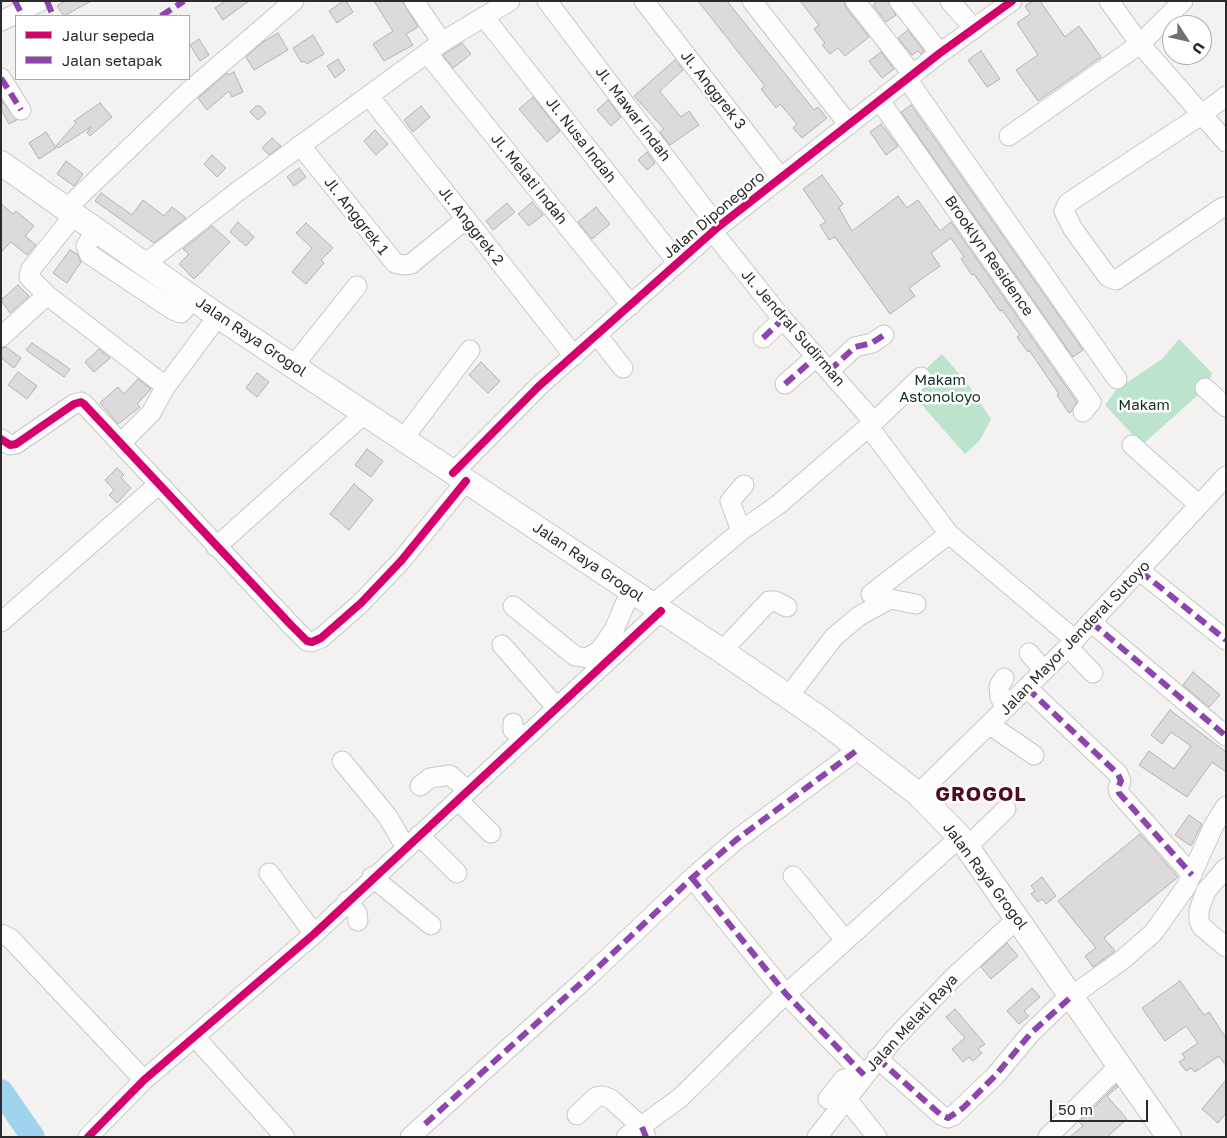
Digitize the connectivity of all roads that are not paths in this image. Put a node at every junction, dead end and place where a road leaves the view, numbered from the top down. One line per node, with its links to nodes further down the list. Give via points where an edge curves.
1 (41, 1): 14 (street)
2 (294, 1): 35 (street, via 188,92)
3 (414, 1): 19 (street, Jl. Melati Indah)
4 (510, 1): 15 (street)
5 (547, 1): 38 (street, Jl. Mawar Indah)
6 (644, 1): 33 (street, Jl. Anggrek 3)
7 (752, 1): 28 (street)
8 (855, 1): 21 (street)
9 (899, 1): 20 (street)
10 (950, 1): 17 (street)
11 (1012, 1): 17 (street, Jalan Diponegoro)
12 (1109, 1): 18 (street)
13 (1183, 1): 18 (street)
14 (17, 6): 16 (street)
15 (484, 17): 19 (street); 39 (street, Jl. Nusa Indah)
16 (1, 21)
17 (974, 29): 20 (street, Jalan Diponegoro)
18 (1140, 44): 27 (street); 29 (street)
19 (434, 47): 23 (street); 44 (street, Jl. Melati Indah)
20 (940, 53): 21 (street, Jalan Diponegoro)
21 (910, 77): 25 (street, Jalan Diponegoro); 58 (street)
22 (1, 78): 26 (street)
23 (369, 96): 31 (street); 36 (street, Jl. Anggrek 2)
24 (1226, 96): 27 (street)
25 (880, 101): 28 (street, Jalan Diponegoro); 63 (street, Brooklyn Residence, via 1091,402)
26 (21, 110)
27 (1201, 115): 30 (street); 34 (street, via 1068,203 1064,212 1108,277 1116,280)
28 (849, 125): 33 (street, Jalan Diponegoro)
29 (1009, 136)
30 (1226, 142)
31 (300, 145): 36 (street, Jl. Anggrek 1, via 395,263 411,264); 40 (street)
32 (1, 163): 35 (main road, Jalan Raya Grogol)
33 (781, 178): 38 (street, Jalan Diponegoro)
34 (1223, 207)
35 (71, 211): 37 (main road, Jalan Raya Grogol); 42 (street, via 28,274)
36 (466, 219): 52 (street, Jl. Anggrek 2)
37 (96, 229): 40 (main road, Jalan Raya Grogol); 43 (street, via 86,246 89,254 173,310 181,313)
38 (716, 230): 39 (street, Jalan Diponegoro); 46 (street, Jl. Jendral Sudirman)
39 (678, 263): 44 (street, Jalan Diponegoro)
40 (145, 264): 43 (main road, Jalan Raya Grogol)
41 (357, 286): 54 (street)
42 (46, 295): 49 (street); 60 (street)
43 (194, 299): 45 (main road, Jalan Raya Grogol)
44 (630, 306): 47 (street, Jalan Diponegoro)
45 (218, 316): 54 (main road, Jalan Raya Grogol); 60 (street)
46 (783, 319): 50 (street); 53 (street, Jl. Jendral Sudirman)
47 (598, 335): 52 (street, Jalan Diponegoro); 55 (street)
48 (884, 335): 56 (street, via 872,343 855,347)
49 (1, 336)
50 (763, 338)
51 (470, 350): 67 (street)
52 (574, 356): 71 (street, Jalan Diponegoro, via 519,406)
53 (816, 357): 56 (street, Jl. Jendral Sudirman); 59 (street)
54 (294, 365): 64 (main road, Jalan Raya Grogol)
55 (623, 368)
56 (829, 371): 65 (street, Jl. Jendral Sudirman)
57 (921, 377): 65 (street)
58 (1117, 379)
59 (785, 384)
60 (166, 386): 68 (street, via 151,413)
61 (1206, 388): 62 (street)
62 (1226, 407)
63 (1083, 412)
64 (364, 414): 67 (main road, Jalan Raya Grogol); 77 (street)
65 (871, 424): 75 (street, via 779,504); 76 (street, Jl. Jendral Sudirman)
66 (1, 439): 68 (street, Jalan Diponegoro, via 10,445 16,444 81,402)
67 (403, 440): 71 (main road, Jalan Raya Grogol)
68 (121, 443): 72 (street, Jalan Diponegoro)
69 (1132, 445): 74 (street)
70 (1226, 476): 74 (street, Jalan Mayor Jenderal Sutoyo)
71 (460, 477): 77 (street, Jalan Diponegoro, via 401,560 361,603 316,641 307,641); 79 (main road, Jalan Raya Grogol)
72 (158, 484): 77 (street, Jalan Diponegoro); 85 (street)
73 (744, 485): 75 (street, via 730,502)
74 (1199, 505): 78 (street, Jalan Mayor Jenderal Sutoyo)
75 (741, 531): 84 (street)
76 (949, 534): 80 (street); 88 (street, Jl. Jendral Sudirman)
77 (216, 547)
78 (1140, 571): 86 (street, Jalan Mayor Jenderal Sutoyo); 87 (street)
79 (630, 590): 82 (street, via 614,630 600,650 587,658 575,656); 84 (main road, Jalan Raya Grogol)
80 (871, 594)
81 (916, 604): 96 (street, via 890,599 859,616 834,637)
82 (513, 606)
83 (788, 607): 90 (street, via 769,601)
84 (656, 608): 90 (main road, Jalan Raya Grogol); 97 (street)
85 (1, 622)
86 (1091, 622): 88 (street, Jalan Mayor Jenderal Sutoyo); 101 (street)
87 (1226, 640)
88 (1071, 643): 92 (street, Jalan Mayor Jenderal Sutoyo); 93 (street, Jl. Jendral Sudirman)
89 (502, 645): 97 (street)
90 (722, 651): 96 (main road, Jalan Raya Grogol)
91 (1030, 653): 92 (street)
92 (1044, 671): 95 (street, Jalan Mayor Jenderal Sutoyo)
93 (1093, 673)
94 (1004, 678): 98 (street, via 999,686 1000,698)
95 (1027, 688): 98 (street, Jalan Mayor Jenderal Sutoyo); 117 (street, via 1118,774 1121,781 1119,793)
96 (788, 697): 103 (main road, Jalan Raya Grogol)
97 (557, 708): 102 (street)
98 (1006, 708): 100 (street, Jalan Mayor Jenderal Sutoyo)
99 (513, 723): 102 (street, via 513,730)
100 (990, 725): 104 (street); 107 (street, Jalan Mayor Jenderal Sutoyo)
101 (1226, 736)
102 (525, 738): 108 (street)
103 (860, 748): 107 (main road, Jalan Raya Grogol); 120 (street, via 736,840)
104 (1034, 754)
105 (342, 761): 112 (street)
106 (420, 786): 108 (street, via 430,778 450,775)
107 (918, 794): 113 (main road, Jalan Raya Grogol)
108 (463, 795): 111 (street); 112 (street)
109 (1226, 806): 117 (street)
110 (1006, 809): 113 (street)
111 (491, 833)
112 (413, 842): 116 (street); 119 (street)
113 (963, 842): 122 (main road, Jalan Raya Grogol); 127 (street)
114 (1226, 868): 128 (street, via 1206,891 1199,921)
115 (269, 873): 126 (street)
116 (457, 873)
117 (1192, 875): 130 (street, via 1144,943)
118 (793, 876): 127 (street)
119 (372, 877): 121 (street); 124 (street)
120 (692, 878): 129 (street); 138 (street)
121 (347, 901): 123 (street, via 357,913); 126 (street)
122 (1018, 918): 130 (main road, Jalan Raya Grogol); 132 (street, Jalan Melati Raya, via 954,977)
123 (358, 921)
124 (431, 925)
125 (1, 934): 135 (street, via 10,938)
126 (314, 934): 131 (street)
127 (845, 940): 129 (street)
128 (1226, 947)
129 (786, 994): 134 (street); 139 (street, via 680,1098)
130 (1072, 996): 132 (street, via 963,1108 948,1118); 133 (main road, Jalan Raya Grogol)
131 (195, 1037): 135 (street); 141 (street)
132 (877, 1058): 134 (street, Jalan Melati Raya)
133 (1119, 1066): 145 (street); 146 (main road, Jalan Raya Grogol)
134 (861, 1078): 136 (street, Jalan Melati Raya)
135 (144, 1080): 140 (street)
136 (837, 1099): 143 (street, Jalan Melati Raya); 144 (street)
137 (578, 1115): 139 (street, via 596,1097 602,1096 610,1099)
138 (430, 1130): 142 (street)
139 (638, 1134)
140 (88, 1137)
141 (285, 1137)
142 (410, 1137)
143 (817, 1137)
144 (877, 1137)
145 (1048, 1137)
146 (1169, 1137)

